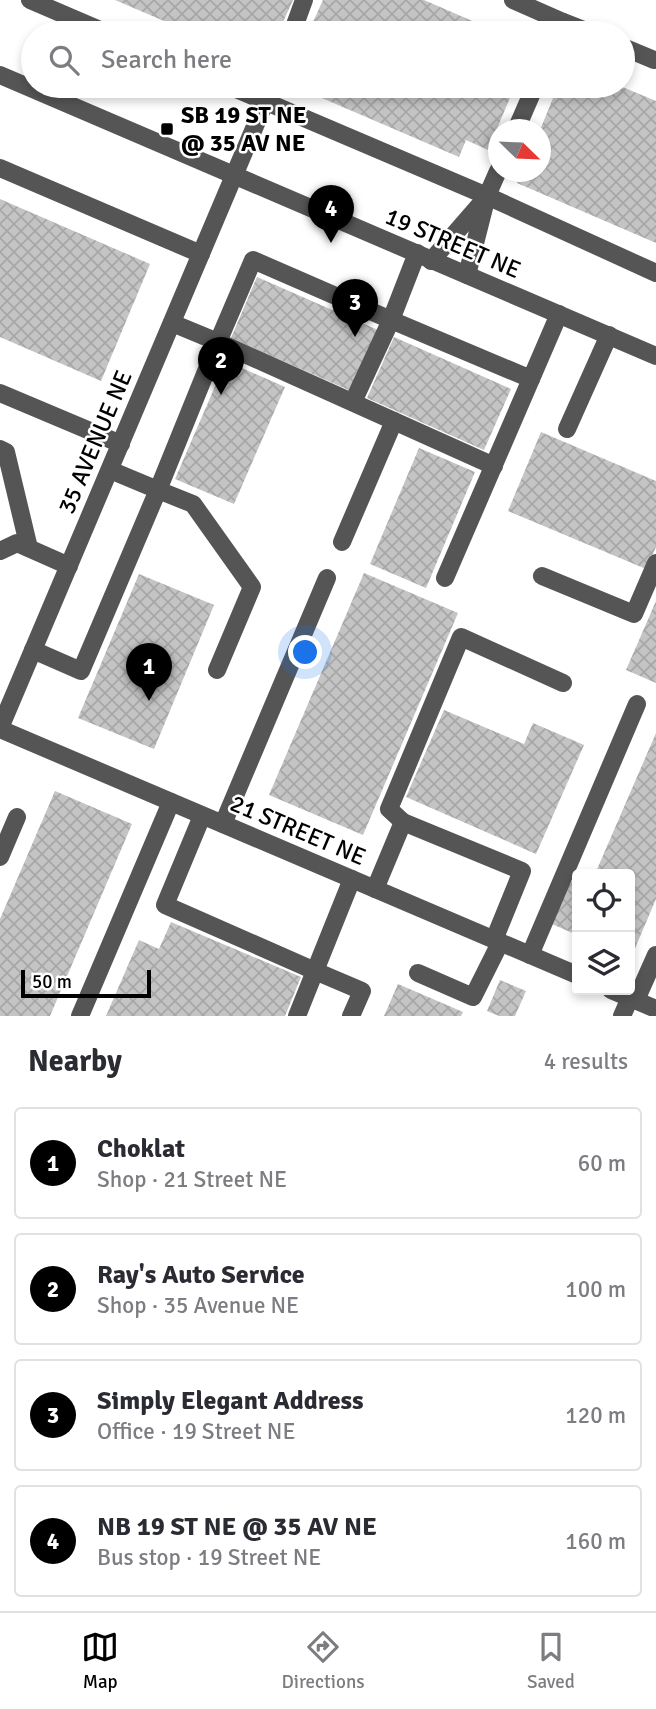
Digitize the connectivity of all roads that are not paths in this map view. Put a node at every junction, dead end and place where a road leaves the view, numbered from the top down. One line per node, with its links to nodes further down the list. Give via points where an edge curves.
1 (30, 0): 4 (street)
2 (304, 0): 5 (street)
3 (513, 0): 6 (street)
4 (79, 21)
5 (296, 21)
6 (550, 21)
7 (635, 52): 8 (street)
8 (654, 60)
9 (0, 75): 10 (street, 19 STREET NE)
10 (21, 84)
11 (54, 98): 17 (street, 19 STREET NE)
12 (267, 98): 17 (street, 35 AVENUE NE)
13 (278, 98): 19 (street)
14 (531, 98): 15 (street)
15 (521, 119)
16 (0, 168): 20 (street)
17 (235, 175): 20 (street, 35 AVENUE NE); 21 (street, 19 STREET NE)
18 (494, 182): 19 (street)
19 (487, 196): 21 (street); 22 (street); 23 (street)
20 (201, 254): 26 (street, 35 AVENUE NE)
21 (424, 257): 23 (street, 19 STREET NE); 25 (street)
22 (656, 273)
23 (467, 275): 24 (street, 19 STREET NE)
24 (559, 314): 27 (street, 19 STREET NE); 30 (street)
25 (391, 320): 28 (street, via 253,260); 30 (street); 32 (street)
26 (172, 323): 28 (street); 35 (street, 35 AVENUE NE)
27 (609, 335): 29 (street, 19 STREET NE); 34 (street)
28 (218, 342): 32 (street); 39 (street)
29 (656, 356)
30 (531, 379): 37 (street)
31 (0, 393): 35 (street)
32 (353, 402): 33 (street)
33 (394, 421): 37 (street); 40 (street)
34 (567, 429)
35 (121, 444): 38 (street, 35 AVENUE NE)
36 (0, 449): 41 (street, via 6,452)
37 (494, 466): 47 (street)
38 (110, 470): 39 (street); 44 (street, 35 AVENUE NE)
39 (158, 490): 48 (street, via 81,671); 49 (street, via 193,504 252,587)
40 (342, 542)
41 (29, 548): 42 (street, via 17,543); 44 (street)
42 (0, 551)
43 (656, 563): 45 (street, via 634,614)
44 (69, 566): 48 (street, 35 AVENUE NE)
45 (542, 576)
46 (327, 578): 57 (street)
47 (445, 578)
48 (33, 650): 52 (street, 35 AVENUE NE)
49 (217, 670)
50 (563, 683): 56 (street, via 461,637 389,809)
51 (638, 704): 63 (street)
52 (0, 729): 53 (street, 21 STREET NE)
53 (171, 802): 54 (street, 21 STREET NE); 70 (street)
54 (202, 816): 57 (street, 21 STREET NE); 64 (street, via 165,905)
55 (17, 817): 58 (street)
56 (403, 822): 60 (street); 61 (street, via 522,871)
57 (223, 824): 59 (street, 21 STREET NE)
58 (0, 857)
59 (352, 879): 60 (street, 21 STREET NE); 64 (street)
60 (375, 889): 61 (street, 21 STREET NE)
61 (497, 941): 63 (street, 21 STREET NE); 65 (street, via 473,997)
62 (656, 955): 68 (street)
63 (530, 956): 66 (street, 21 STREET NE)
64 (315, 971): 71 (street); 72 (street, via 362,991)
65 (418, 973)
66 (572, 973)
67 (623, 995): 68 (street)
68 (633, 999): 69 (street); 73 (street)
69 (656, 1009)
70 (80, 1016)
71 (297, 1016)
72 (351, 1016)
73 (622, 1016)

